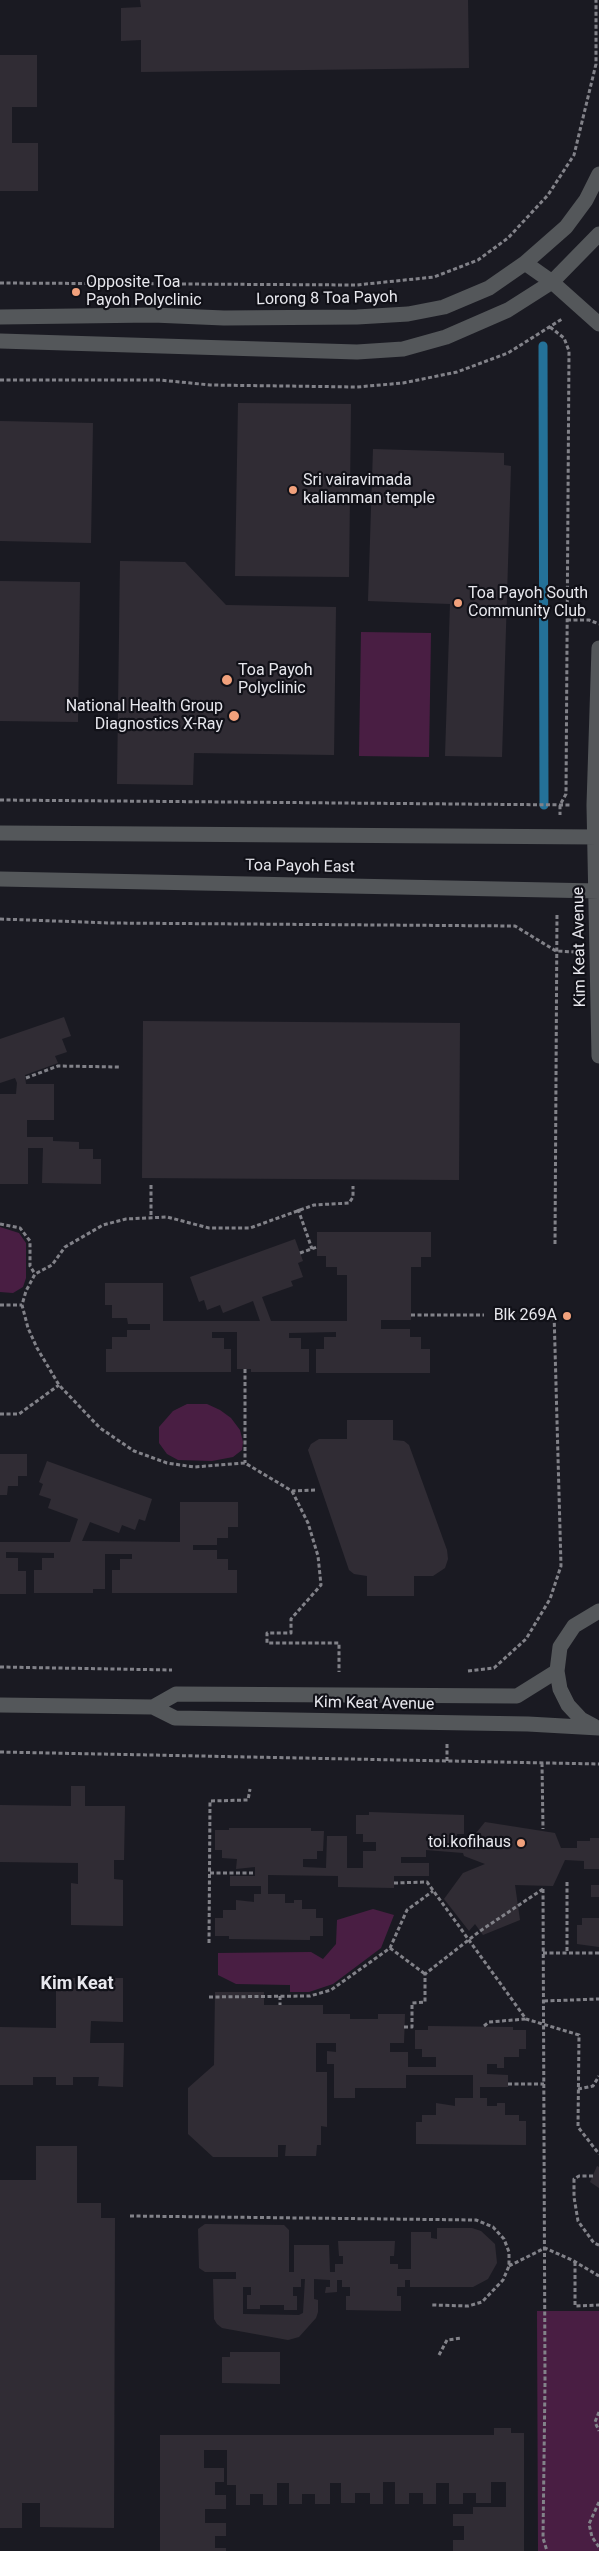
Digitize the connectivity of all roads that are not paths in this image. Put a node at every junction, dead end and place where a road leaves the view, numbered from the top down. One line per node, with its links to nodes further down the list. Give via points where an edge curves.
1 (599, 174): 3 (street, Lorong 8 Toa Payoh, via 586,200 566,227)
2 (599, 234): 4 (street)
3 (525, 264): 4 (street); 5 (street, Lorong 8 Toa Payoh, via 489,288 444,307 408,314 224,318 153,315)
4 (552, 282): 6 (street); 7 (street, via 508,310 446,337 403,349 357,352)
5 (0, 317)
6 (599, 324)
7 (0, 341)
8 (599, 648): 10 (street, Kim Keat Avenue)
9 (0, 833): 10 (street, Toa Payoh East)
10 (596, 837): 12 (street, Kim Keat Avenue)
11 (0, 879): 12 (street, Toa Payoh East)
12 (598, 891): 13 (street, Kim Keat Avenue)
13 (599, 1056)
14 (597, 1607): 15 (street, Kim Keat Avenue, via 574,1626 560,1647)
15 (556, 1671): 17 (street, Kim Keat Avenue, via 516,1696 176,1694); 18 (street, Kim Keat Avenue, via 568,1705 581,1719)
16 (0, 1705): 17 (street, Kim Keat Avenue)
17 (153, 1707): 18 (street, Kim Keat Avenue, via 175,1718)
18 (598, 1728)

